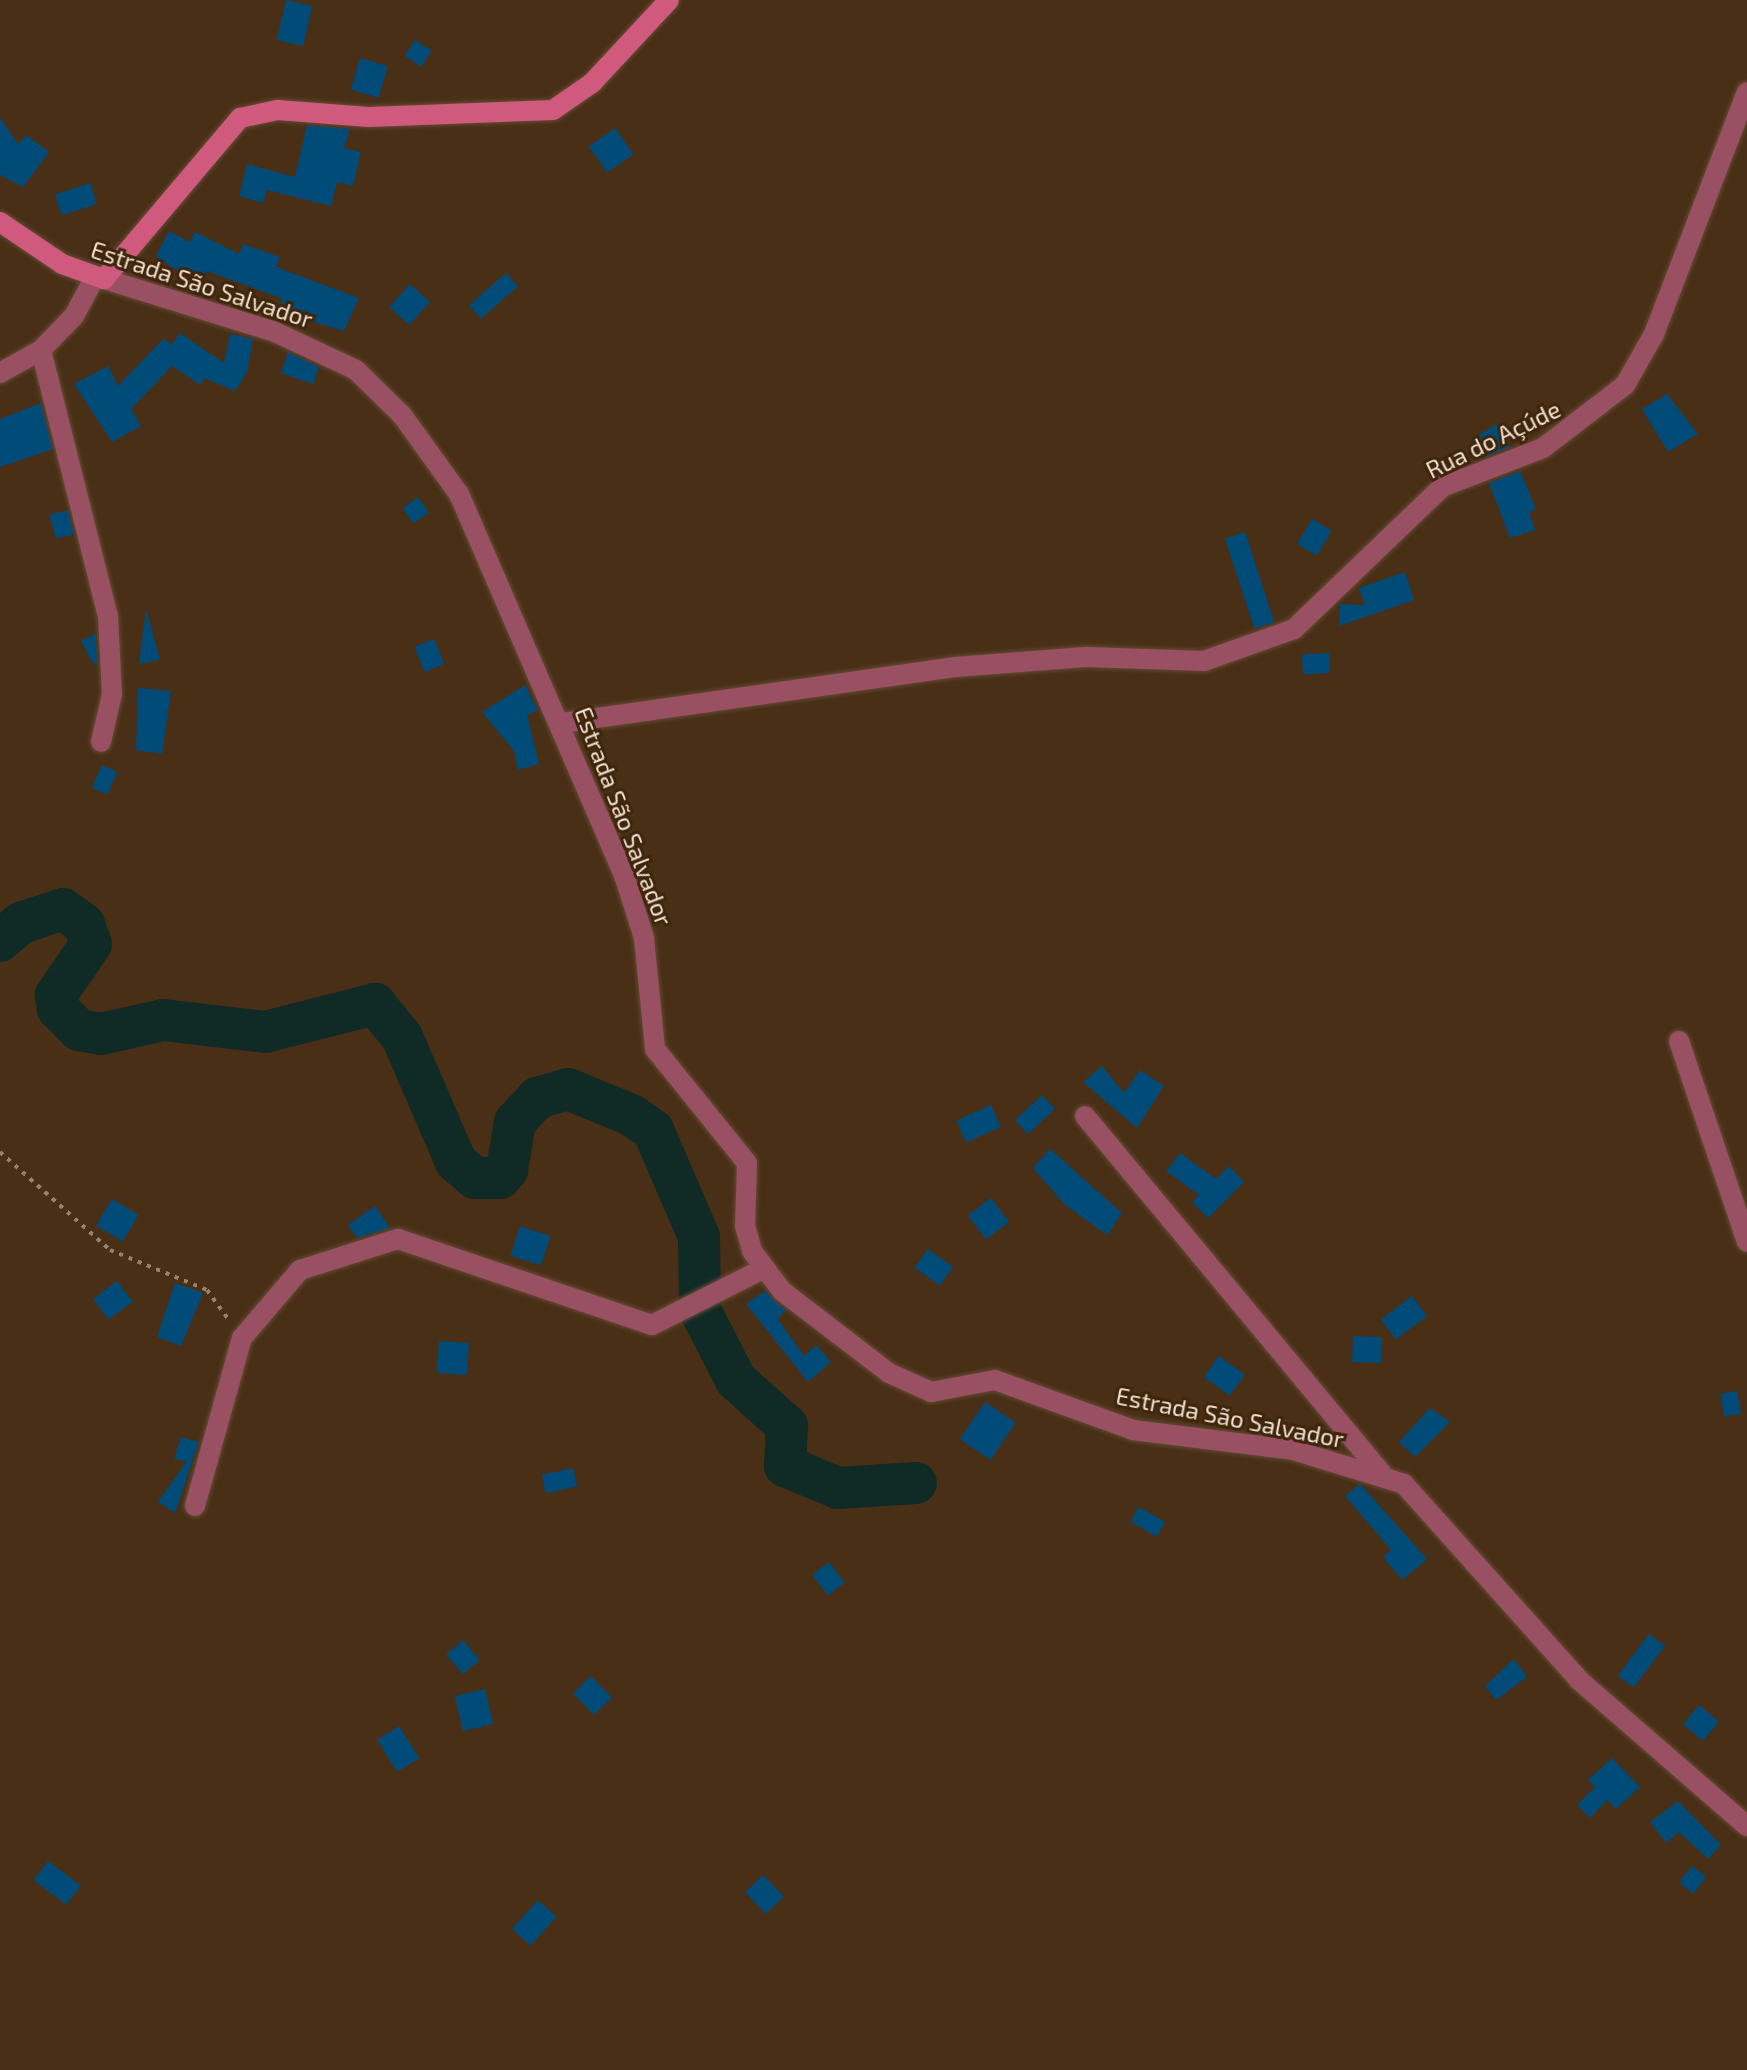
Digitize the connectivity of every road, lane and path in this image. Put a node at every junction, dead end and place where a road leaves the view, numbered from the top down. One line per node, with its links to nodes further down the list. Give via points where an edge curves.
1 (669, 0): 4 (street, via 592,83 553,110 369,117 278,110 240,118)
2 (1747, 92): 7 (street, Rua do Açúde, via 1654,334 1625,385 1543,448 1442,487 1294,629 1204,661 1086,657 955,667)
3 (0, 222): 4 (street, Estrada São Salvador)
4 (100, 278): 5 (street); 7 (street, Estrada São Salvador, via 322,351 356,370 402,415 459,494)
5 (41, 350): 6 (street); 8 (street, via 108,616 112,694)
6 (0, 373)
7 (562, 723): 13 (street, Estrada São Salvador, via 644,938 655,1049 747,1163 745,1226)
8 (101, 742)
9 (1679, 1041): 12 (street)
10 (1085, 1116): 15 (street)
11 (0, 1152): 14 (path, via 110,1250 207,1290)
12 (1747, 1242)
13 (763, 1269): 14 (street, via 652,1325 398,1239 300,1270); 15 (street, Estrada São Salvador, via 782,1291 908,1385 931,1392 995,1380 1133,1430 1215,1435)
14 (242, 1338): 16 (street)
15 (1381, 1473): 17 (street, Estrada São Salvador, via 1424,1501 1579,1680)
16 (195, 1506)
17 (1747, 1826)

